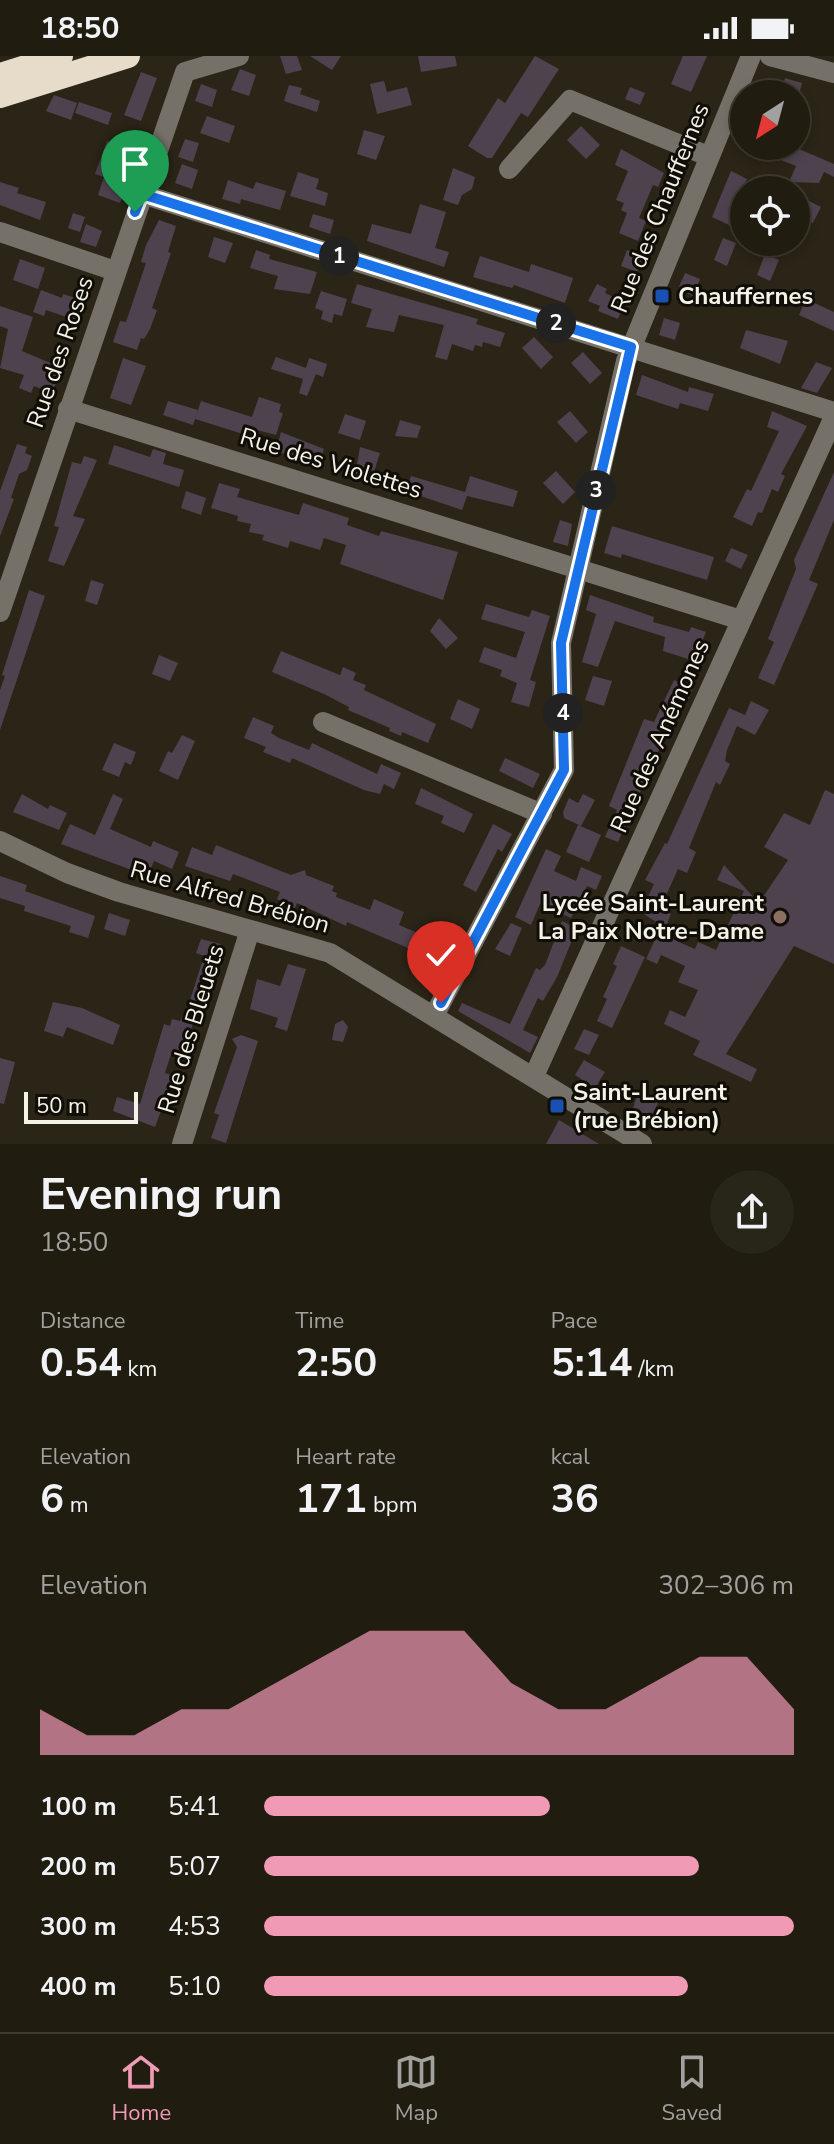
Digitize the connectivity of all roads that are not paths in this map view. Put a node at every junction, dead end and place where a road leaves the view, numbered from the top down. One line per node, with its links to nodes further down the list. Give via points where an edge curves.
1 (61, 56): 7 (highway)
2 (128, 56): 8 (highway)
3 (239, 56): 11 (street, Rue des Roses, via 185,72)
4 (751, 56): 9 (street, Rue des Chauffernes)
5 (770, 56): 6 (street)
6 (834, 73)
7 (0, 75)
8 (0, 96)
9 (708, 156): 10 (street, via 570,100); 14 (street, Rue des Chauffernes)
10 (509, 169)
11 (142, 194): 13 (street, Rue des Roses); 14 (street)
12 (0, 232): 13 (street)
13 (115, 271): 15 (street, Rue des Roses)
14 (631, 347): 16 (street); 17 (street, Rue des Chauffernes)
15 (68, 409): 17 (street, Rue des Violettes); 18 (street, Rue des Roses)
16 (834, 415): 19 (street, Rue des Anémones)
17 (578, 567): 19 (street, Rue des Violettes); 21 (street, Rue des Chauffernes, via 561,643 564,770)
18 (0, 612)
19 (741, 620): 25 (street, Rue des Anémones)
20 (323, 722): 21 (street)
21 (542, 814): 24 (street, Rue des Chauffernes)
22 (0, 841): 23 (street, Rue Alfred Brébion, via 107,888)
23 (250, 930): 24 (street, Rue Alfred Brébion, via 330,953); 26 (street, Rue des Bleuets)
24 (435, 1014): 25 (street, Rue Alfred Brébion)
25 (534, 1076): 27 (street, Rue Alfred Brébion)
26 (182, 1144)
27 (642, 1144)

